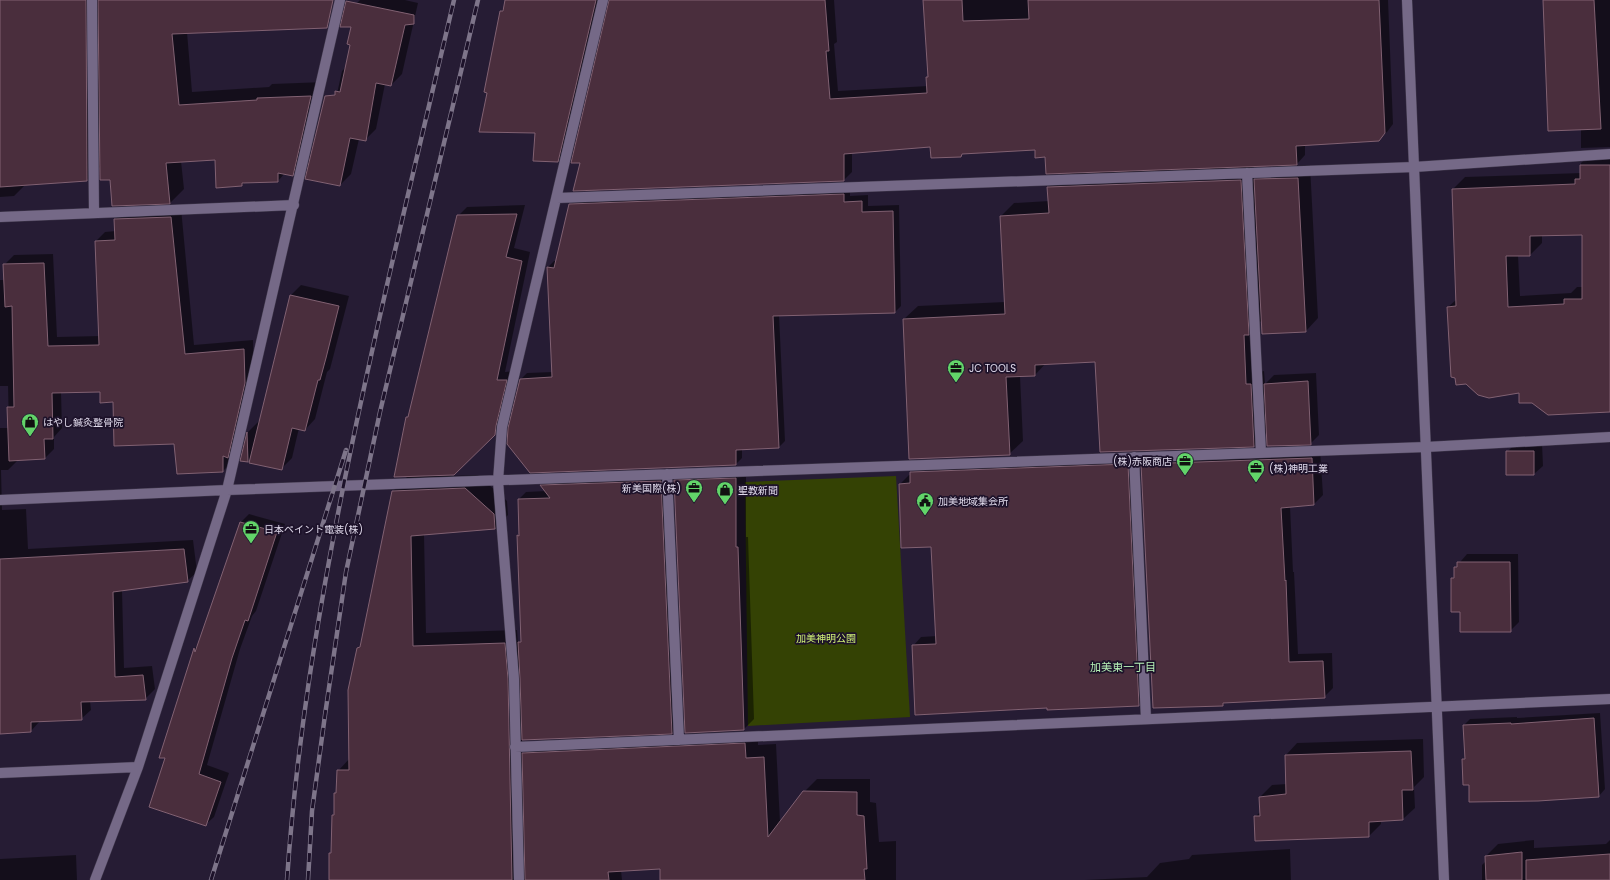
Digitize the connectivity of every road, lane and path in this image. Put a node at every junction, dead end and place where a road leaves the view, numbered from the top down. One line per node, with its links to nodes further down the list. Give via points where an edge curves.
1 (92, 0): 10 (street)
2 (340, 0): 9 (street)
3 (602, 0): 8 (street)
4 (1407, 0): 6 (street)
5 (1610, 154): 6 (street)
6 (1414, 167): 7 (street); 13 (street)
7 (1247, 173): 8 (street); 14 (street)
8 (557, 198): 17 (street, via 502,427)
9 (294, 205): 10 (street); 18 (street)
10 (94, 213): 11 (street)
11 (0, 217)
12 (1610, 437): 13 (street)
13 (1426, 447): 14 (street); 21 (street)
14 (1261, 453): 15 (street)
15 (1134, 457): 16 (street); 22 (street)
16 (667, 474): 17 (street); 23 (street)
17 (498, 481): 18 (street); 24 (street, via 514,679)
18 (227, 490): 19 (street); 25 (street)
19 (0, 500)
20 (1610, 699): 21 (street)
21 (1437, 706): 22 (street); 29 (street)
22 (1146, 719): 23 (street)
23 (679, 740): 24 (street)
24 (515, 747): 28 (street)
25 (138, 767): 26 (street); 27 (street)
26 (0, 773)
27 (95, 880)
28 (518, 880)
29 (1444, 880)

